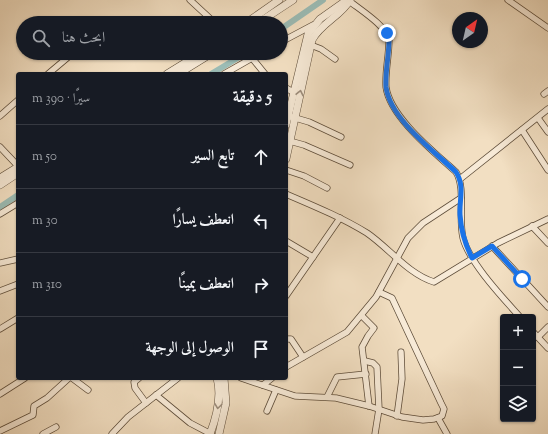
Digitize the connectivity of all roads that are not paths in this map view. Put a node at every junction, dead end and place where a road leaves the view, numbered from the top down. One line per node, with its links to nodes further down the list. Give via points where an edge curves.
1 (190, 0): 7 (street)
2 (279, 0): 6 (street)
3 (292, 0): 9 (street)
4 (349, 0): 10 (street); 13 (street, via 345,8 316,32); 45 (street, via 389,37 386,88 397,112)
5 (508, 0): 11 (street)
6 (271, 2): 8 (street)
7 (207, 16)
8 (254, 16)
9 (268, 16)
10 (313, 25): 12 (street); 13 (street)
11 (548, 28)
12 (288, 38)
13 (307, 44): 14 (street); 26 (street); 30 (street, one-way to 13)
14 (335, 59)
15 (65, 60): 20 (street)
16 (190, 60): 21 (street)
17 (201, 60): 22 (street)
18 (248, 60): 23 (street)
19 (254, 60): 24 (street)
20 (50, 72)
21 (170, 72)
22 (181, 72)
23 (228, 72)
24 (263, 72)
25 (288, 89): 26 (street)
26 (293, 92): 30 (street)
27 (16, 102): 29 (street)
28 (548, 109): 31 (street)
29 (0, 116)
30 (291, 117): 32 (street); 35 (street); 36 (street)
31 (538, 118): 33 (street); 34 (street)
32 (288, 122)
33 (522, 130): 41 (street); 45 (street)
34 (548, 132)
35 (341, 137)
36 (288, 140): 39 (street)
37 (0, 147): 38 (street)
38 (16, 164)
39 (350, 165)
40 (16, 167): 44 (street)
41 (548, 170)
42 (288, 171): 47 (street)
43 (16, 174): 46 (street)
44 (0, 178)
45 (460, 179): 49 (street)
46 (0, 185)
47 (327, 188)
48 (288, 195): 52 (street)
49 (461, 198): 60 (street, via 415,230); 61 (street, via 463,238)
50 (16, 204): 51 (street)
51 (0, 214)
52 (340, 218): 59 (street); 60 (street, via 368,234)
53 (545, 221): 54 (street); 55 (street)
54 (532, 226): 57 (street); 58 (street)
55 (548, 227)
56 (288, 242): 59 (street)
57 (548, 243)
58 (492, 246): 61 (street); 68 (street)
59 (313, 257): 67 (street)
60 (396, 257): 61 (street, via 420,276 434,282); 66 (street)
61 (472, 258): 69 (street)
62 (16, 259): 63 (street)
63 (0, 263)
64 (16, 285): 65 (street)
65 (0, 291)
66 (379, 292): 70 (street); 102 (street, via 391,297 415,347 444,409 442,416)
67 (288, 293)
68 (548, 307)
69 (518, 314)
70 (362, 316): 78 (street, via 343,335); 79 (street, via 374,328 362,347)
71 (16, 319): 73 (street)
72 (548, 327): 74 (street)
73 (0, 329)
74 (538, 337): 76 (street)
75 (288, 339): 78 (street, via 291,339)
76 (548, 348)
77 (401, 352): 101 (street, via 402,379)
78 (303, 357): 80 (street)
79 (365, 361): 81 (street); 99 (street, via 377,367)
80 (288, 366)
81 (366, 374): 96 (street, via 337,377); 98 (street)
82 (22, 380): 94 (street)
83 (67, 380): 104 (street, via 34,406 32,415)
84 (73, 380): 92 (street)
85 (136, 380): 97 (street, via 134,382 135,388)
86 (175, 380): 95 (street)
87 (220, 380): 107 (street, one-way to 107, via 219,404)
88 (220, 380): 108 (street, via 226,403)
89 (247, 380): 91 (street)
90 (269, 380): 91 (street)
91 (263, 385): 93 (street)
92 (88, 390)
93 (276, 390): 96 (street, via 297,397); 100 (street)
94 (0, 394)
95 (156, 395): 97 (street); 107 (street, via 190,423)
96 (327, 397): 98 (street)
97 (146, 403): 106 (street)
98 (369, 406): 99 (street)
99 (379, 409): 101 (street); 109 (street)
100 (267, 411)
101 (397, 416): 102 (street, via 423,420)
102 (438, 418): 110 (street)
103 (56, 427): 105 (street)
104 (0, 433)
105 (43, 434)
106 (112, 434)
107 (211, 434)
108 (219, 434)
109 (375, 434)
110 (447, 434)

